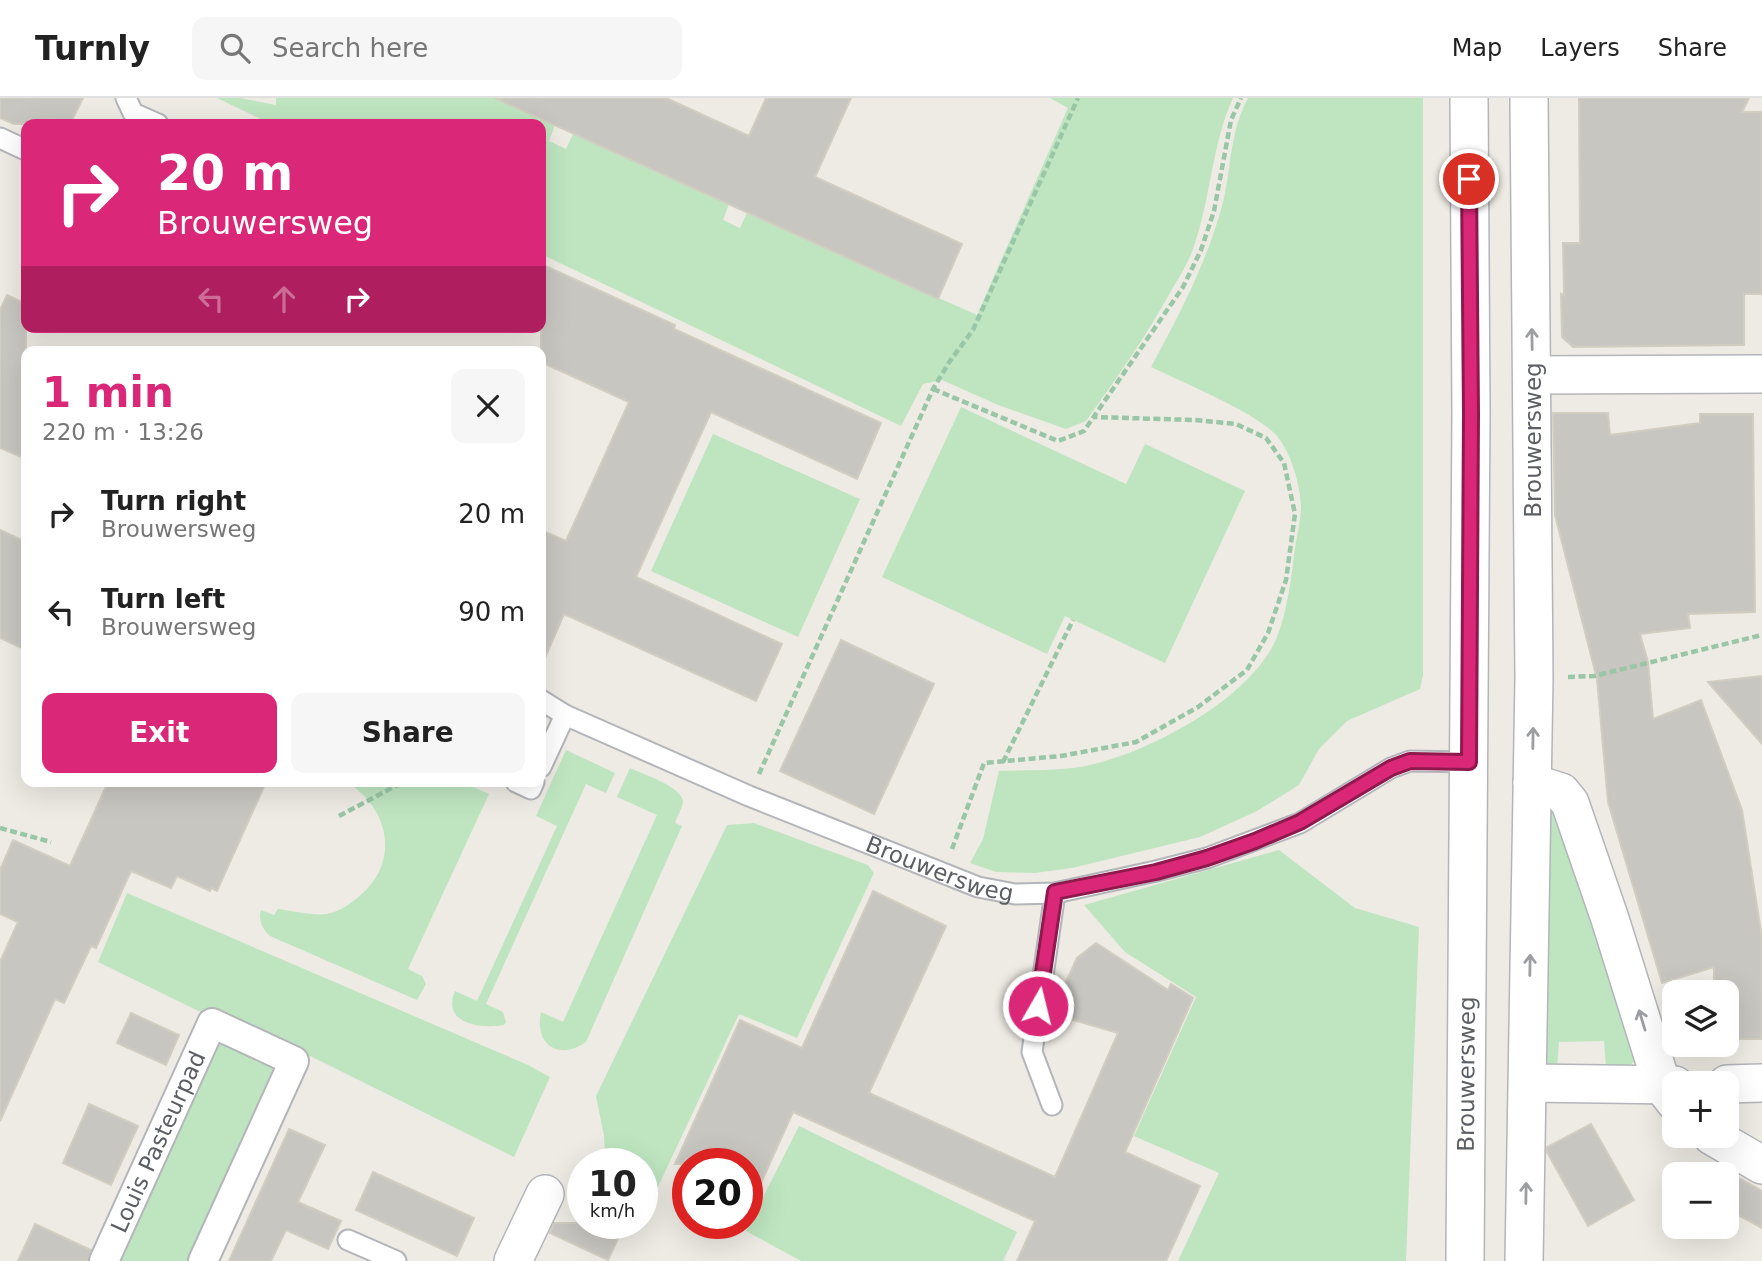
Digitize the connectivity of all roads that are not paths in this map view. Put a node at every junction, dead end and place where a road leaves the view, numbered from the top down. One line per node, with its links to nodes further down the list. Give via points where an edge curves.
1 (126, 98): 4 (lane, via 133,113)
2 (1469, 98): 12 (street, Brouwersweg)
3 (1529, 98): 8 (street, Brouwersweg, one-way to 3)
4 (147, 119)
5 (0, 138): 6 (lane)
6 (21, 148)
7 (1762, 374): 8 (street)
8 (1532, 375): 13 (street, Brouwersweg, one-way to 8)
9 (546, 703): 10 (lane, Brouwersweg)
10 (565, 715): 11 (lane); 14 (lane, Brouwersweg, via 749,796 944,873 997,892)
11 (546, 756)
12 (1469, 762): 14 (lane, Brouwersweg, via 1410,761 1300,822 1255,841 1156,872); 29 (street, Brouwersweg)
13 (1532, 783): 15 (street, one-way to 13, via 1570,803 1561,792); 16 (street, Brouwersweg, one-way to 13)
14 (1055, 892): 20 (lane, via 1032,1052)
15 (1663, 1071)
16 (1529, 1083): 19 (street); 30 (street, Brouwersweg, one-way to 16)
17 (1762, 1083): 18 (street)
18 (1739, 1084)
19 (1662, 1090)
20 (1052, 1105)
21 (1733, 1148): 22 (street)
22 (1762, 1165)
23 (545, 1194): 28 (street)
24 (348, 1240): 27 (lane)
25 (104, 1261): 26 (street, Louis Pasteurpad, via 212,1023 294,1061)
26 (203, 1261)
27 (396, 1261)
28 (513, 1261)
29 (1465, 1261)
30 (1524, 1261)

